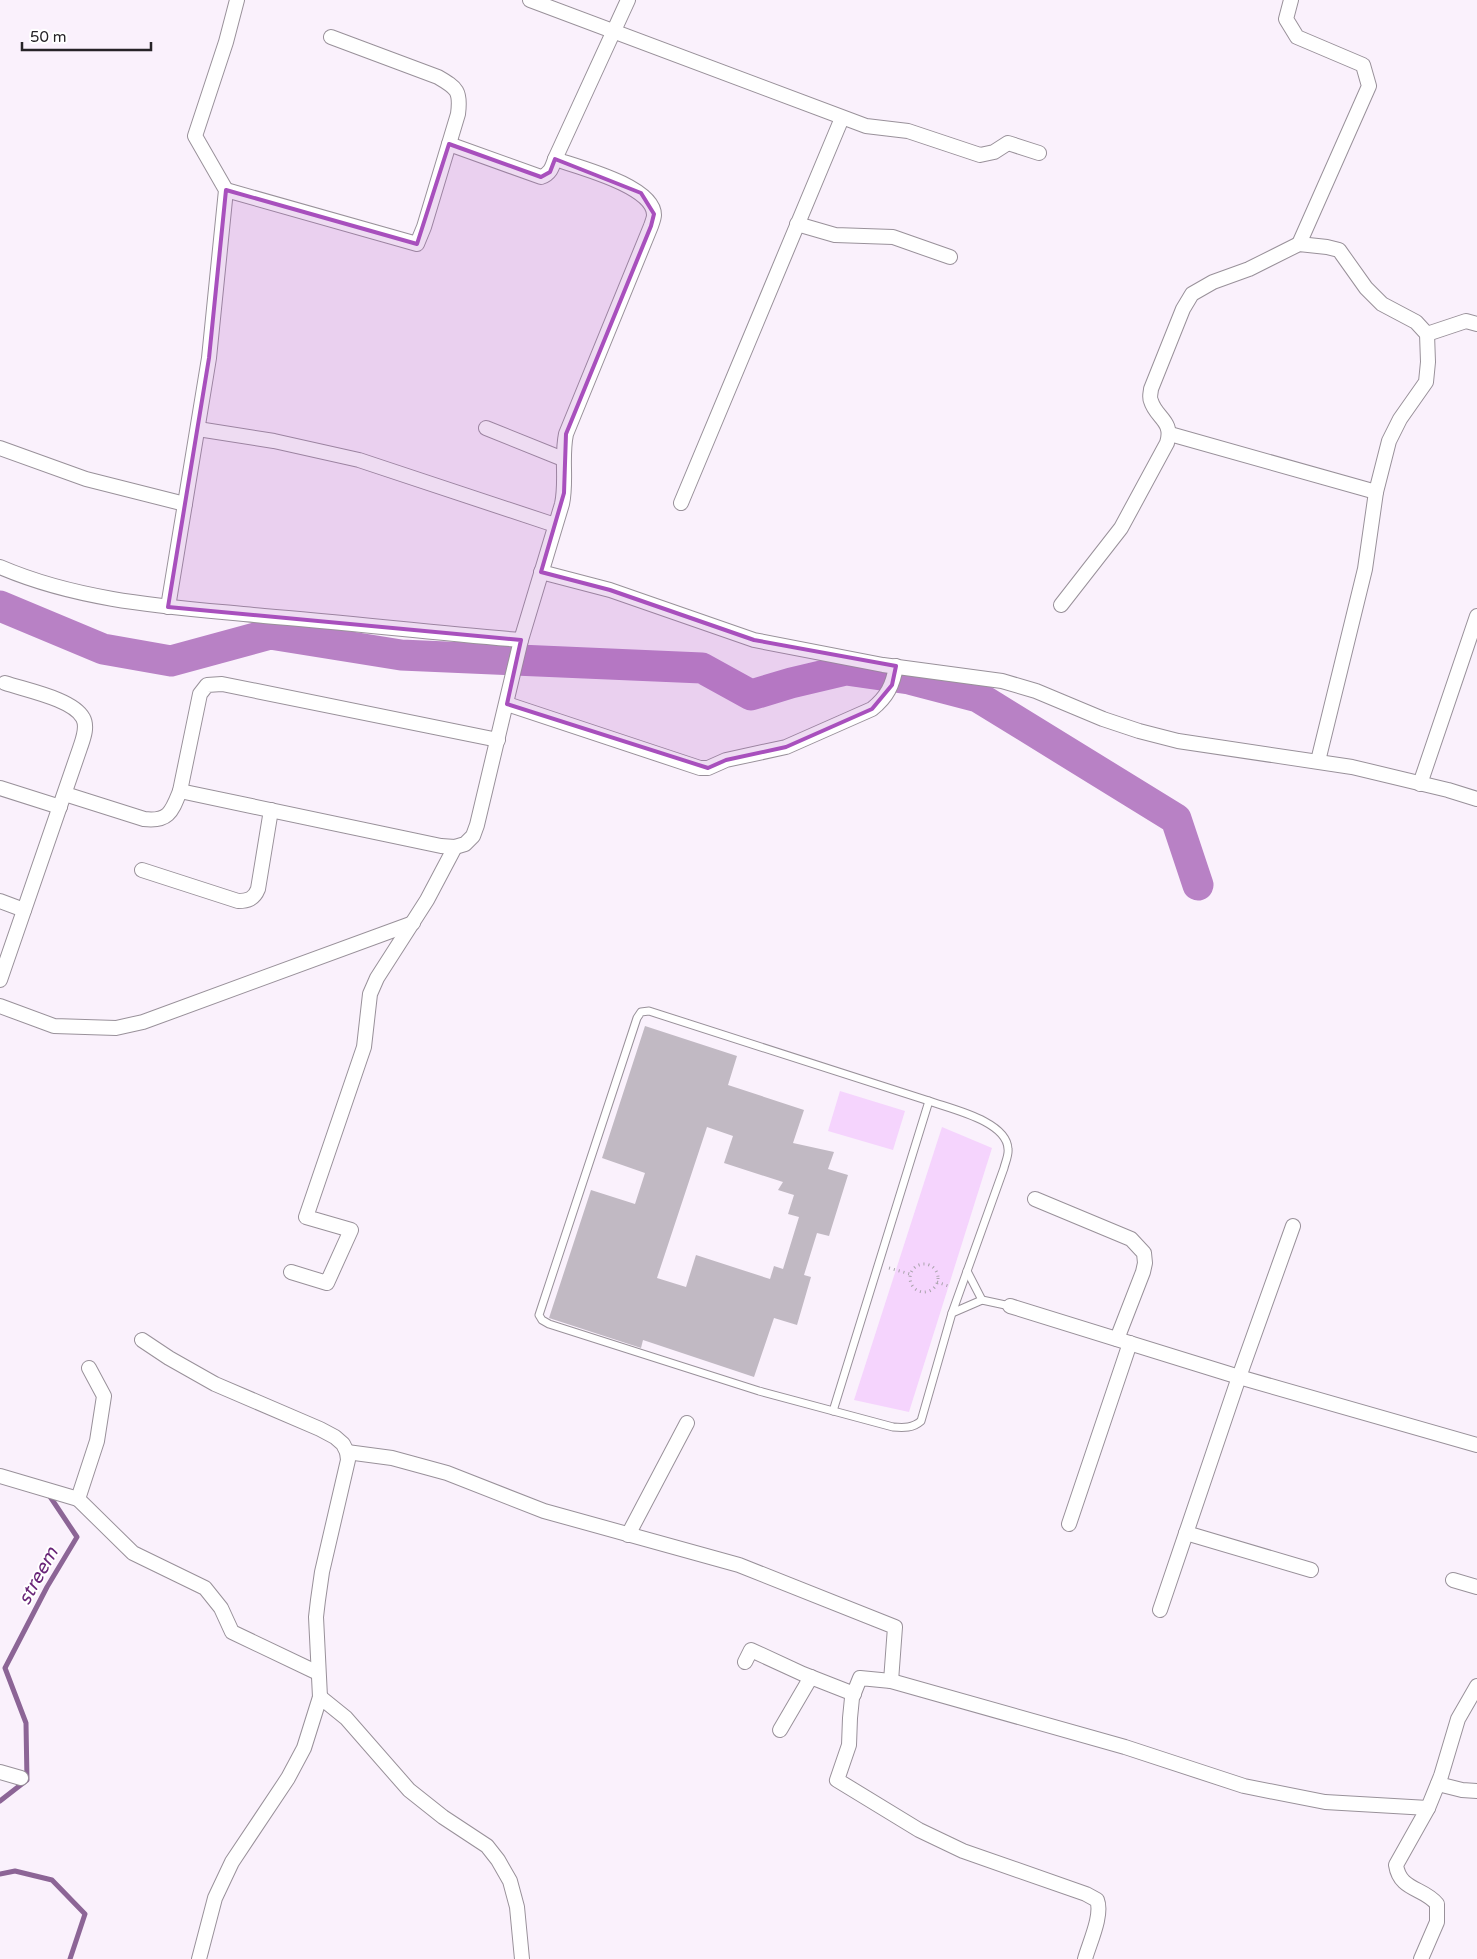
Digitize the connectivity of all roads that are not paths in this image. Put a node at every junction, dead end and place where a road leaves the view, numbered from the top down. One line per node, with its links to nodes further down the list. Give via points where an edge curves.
1 (237, 0): 11 (street, via 194,136)
2 (530, 0): 5 (street)
3 (628, 0): 5 (street)
4 (1291, 0): 13 (street, via 1286,19 1297,37 1362,65 1369,86)
5 (613, 32): 7 (street); 10 (street)
6 (330, 37): 8 (street, via 438,77 458,91 458,114)
7 (842, 118): 9 (street, via 866,126 908,131 980,155 994,152 1008,143); 12 (street)
8 (449, 144): 10 (street, via 541,177 550,172); 11 (street, via 417,244)
9 (1039, 153)
10 (555, 159): 21 (street, via 627,185 650,203 654,214 572,416)
11 (226, 190): 18 (street, via 209,358)
12 (798, 224): 14 (street, via 834,235 893,237); 23 (street)
13 (1299, 244): 16 (street, via 1339,250 1366,288 1382,304 1416,322); 19 (street, via 1192,294 1151,389 1150,400)
14 (950, 257)
15 (1477, 324): 16 (street, via 1466,321)
16 (1427, 334): 22 (street, via 1426,382 1389,441)
17 (486, 428): 21 (street)
18 (198, 429): 24 (street); 25 (street, via 274,441 359,460)
19 (1170, 434): 22 (street); 28 (street, via 1121,528)
20 (0, 448): 24 (street, via 86,479)
21 (562, 459): 25 (street, via 564,493)
22 (1376, 492): 36 (street, via 1365,569)
23 (681, 503)
24 (185, 504): 29 (street)
25 (555, 525): 27 (street)
26 (0, 567): 29 (street, via 70,591)
27 (541, 572): 31 (street); 32 (street, via 610,590 754,640)
28 (1061, 605)
29 (168, 607): 31 (street)
30 (1477, 616): 37 (street)
31 (520, 644): 34 (street)
32 (894, 675): 34 (street, via 884,699 872,709 786,747 726,760 708,768); 36 (street, via 1002,681 1139,731)
33 (5, 684): 41 (street, via 62,702 76,709 84,719 80,748)
34 (507, 704): 35 (street)
35 (498, 740): 39 (street, via 222,684 207,685 200,694); 43 (street, via 473,836 465,844)
36 (1318, 761): 37 (street)
37 (1420, 784): 40 (street)
38 (0, 788): 41 (street)
39 (180, 791): 41 (street, via 169,814 155,820); 42 (street)
40 (1477, 800)
41 (62, 801): 46 (street)
42 (271, 810): 43 (street); 44 (street, via 258,889 251,900 238,901)
43 (455, 847): 47 (street)
44 (142, 870)
45 (0, 902): 46 (street)
46 (24, 910): 48 (street)
47 (413, 923): 49 (street, via 143,1022 116,1028 54,1026); 53 (street, via 370,994 364,1048 306,1217 350,1230 327,1283)
48 (0, 980)
49 (0, 1006)
50 (930, 1101): 54 (lane, via 995,1127 1003,1135 1008,1149); 62 (lane); 62 (lane, via 648,1010 641,1012 540,1309 542,1320 550,1324 759,1391)
51 (1035, 1199): 59 (street, via 1131,1239 1144,1253 1145,1264)
52 (1293, 1226): 61 (street)
53 (291, 1272)
54 (966, 1272): 55 (lane); 57 (lane)
55 (982, 1300): 56 (lane); 57 (lane)
56 (1010, 1306): 59 (street)
57 (952, 1313): 62 (lane, via 921,1421 916,1426 893,1427)
58 (142, 1340): 65 (street, via 215,1384 335,1437)
59 (1124, 1341): 61 (street); 68 (street)
60 (89, 1368): 67 (street, via 104,1396 98,1441)
61 (1239, 1377): 64 (street); 69 (street)
62 (833, 1411)
63 (687, 1423): 70 (street)
64 (1477, 1445)
65 (347, 1452): 70 (street, via 392,1458 446,1473 544,1511); 76 (street, via 346,1471 319,1591 316,1617)
66 (0, 1476): 67 (street)
67 (78, 1499): 76 (street, via 133,1553 204,1588 221,1608 232,1632)
68 (1069, 1524)
69 (1186, 1533): 71 (street); 74 (street)
70 (628, 1535): 78 (street, via 739,1565 895,1627)
71 (1311, 1570)
72 (1454, 1580): 73 (street)
73 (1477, 1587)
74 (1160, 1610)
75 (745, 1662): 77 (street, via 751,1650)
76 (318, 1673): 81 (street)
77 (811, 1677): 80 (street); 82 (street)
78 (891, 1681): 80 (street, via 860,1678); 87 (street, via 1125,1747 1244,1786 1325,1802)
79 (1477, 1686): 85 (street, via 1458,1719)
80 (854, 1694): 90 (street, via 850,1745 837,1780 919,1830 956,1848 1097,1900 1098,1916)
81 (320, 1697): 88 (street, via 304,1748 225,1876 215,1898); 89 (street, via 352,1725 409,1790 443,1818 486,1846 498,1860 510,1881 517,1907)
82 (780, 1730)
83 (0, 1772): 84 (street)
84 (21, 1778)
85 (1438, 1784): 86 (street); 87 (street)
86 (1477, 1791)
87 (1428, 1808): 91 (street, via 1396,1865 1402,1881 1437,1904 1437,1922)
88 (199, 1959)
89 (522, 1959)
90 (1084, 1959)
91 (1421, 1959)

